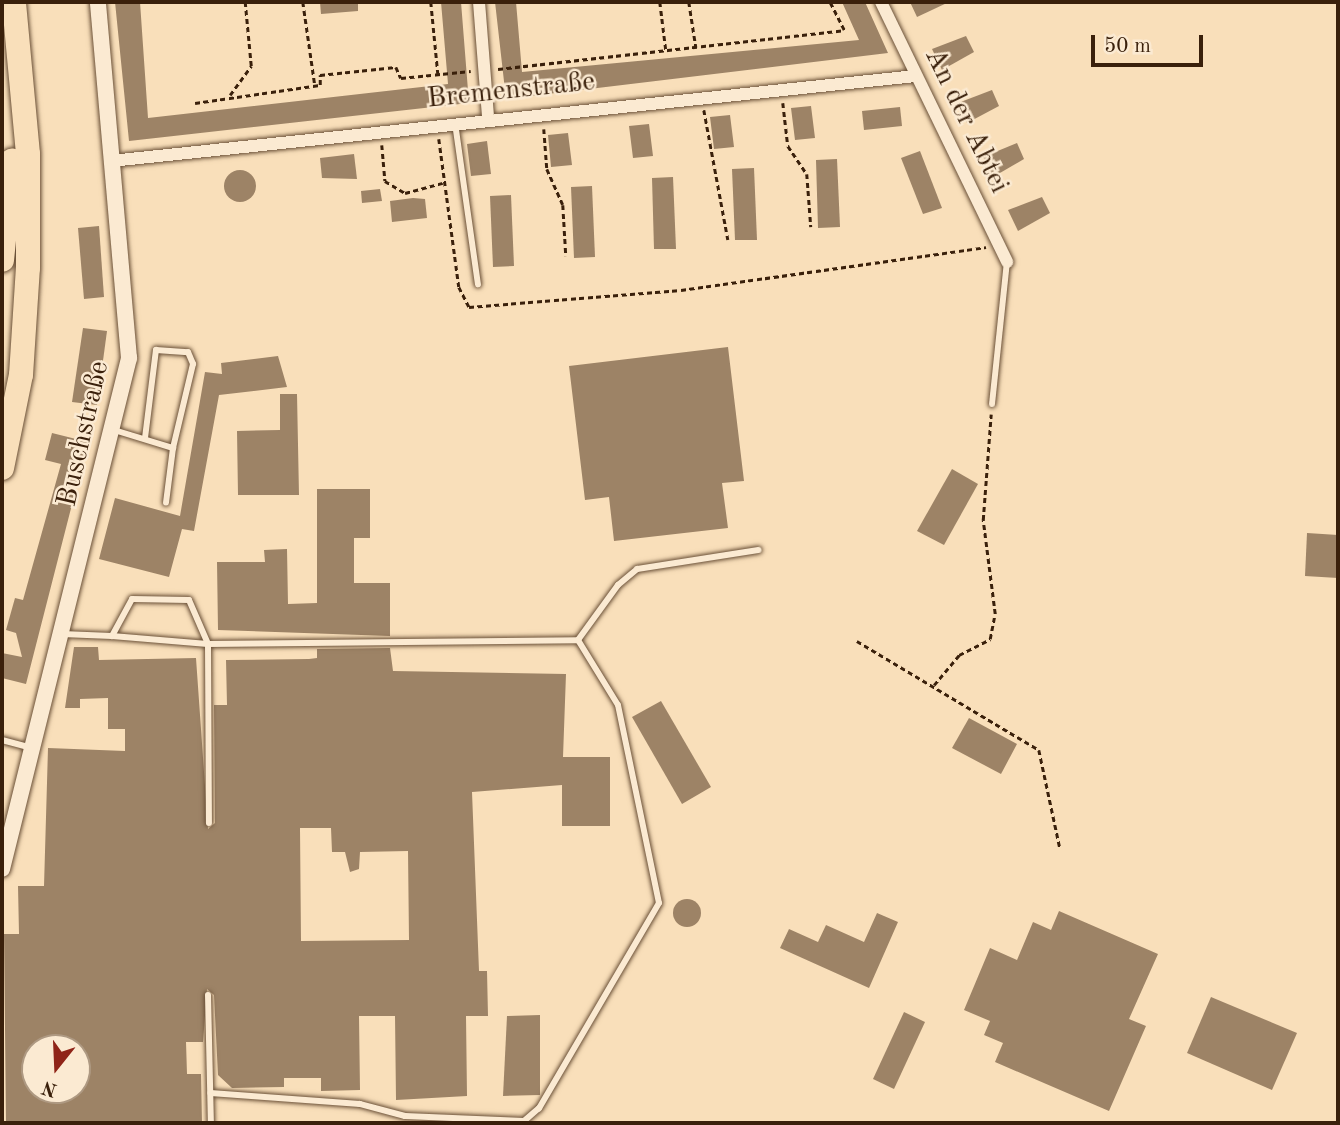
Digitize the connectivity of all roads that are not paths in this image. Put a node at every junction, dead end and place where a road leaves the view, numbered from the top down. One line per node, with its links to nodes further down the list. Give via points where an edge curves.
1 (98, 2): 8 (street, Buschstraße)
2 (479, 2): 6 (street)
3 (881, 2): 5 (street, An der Abtei)
4 (15, 12): 9 (highway, via 11,190); 16 (highway, via 28,154 28,268 21,375)
5 (916, 76): 6 (street, Bremenstraße); 10 (street, An der Abtei)
6 (488, 117): 7 (street, Bremenstraße)
7 (455, 121): 8 (street, Bremenstraße); 11 (lane)
8 (111, 161): 13 (street, Buschstraße, via 129,345)
9 (2, 260)
10 (1007, 262): 12 (lane)
11 (478, 284)
12 (992, 404)
13 (114, 430): 14 (lane); 19 (street, Buschstraße)
14 (145, 438): 15 (lane); 15 (lane, via 156,350 188,352 193,364)
15 (173, 448): 17 (lane)
16 (2, 468)
17 (166, 503)
18 (759, 550): 21 (lane, via 638,569 618,585)
19 (62, 634): 20 (lane); 24 (street, Buschstraße)
20 (112, 635): 22 (lane); 22 (lane, via 132,599 189,600)
21 (578, 640): 22 (lane); 28 (lane, via 618,705 659,903 539,1108 524,1121 388,1115 360,1104)
22 (208, 644): 25 (lane)
23 (2, 740): 24 (lane)
24 (32, 748): 26 (street, Buschstraße)
25 (209, 823)
26 (2, 869)
27 (208, 995): 28 (lane)
28 (210, 1094): 29 (lane)
29 (211, 1123)

